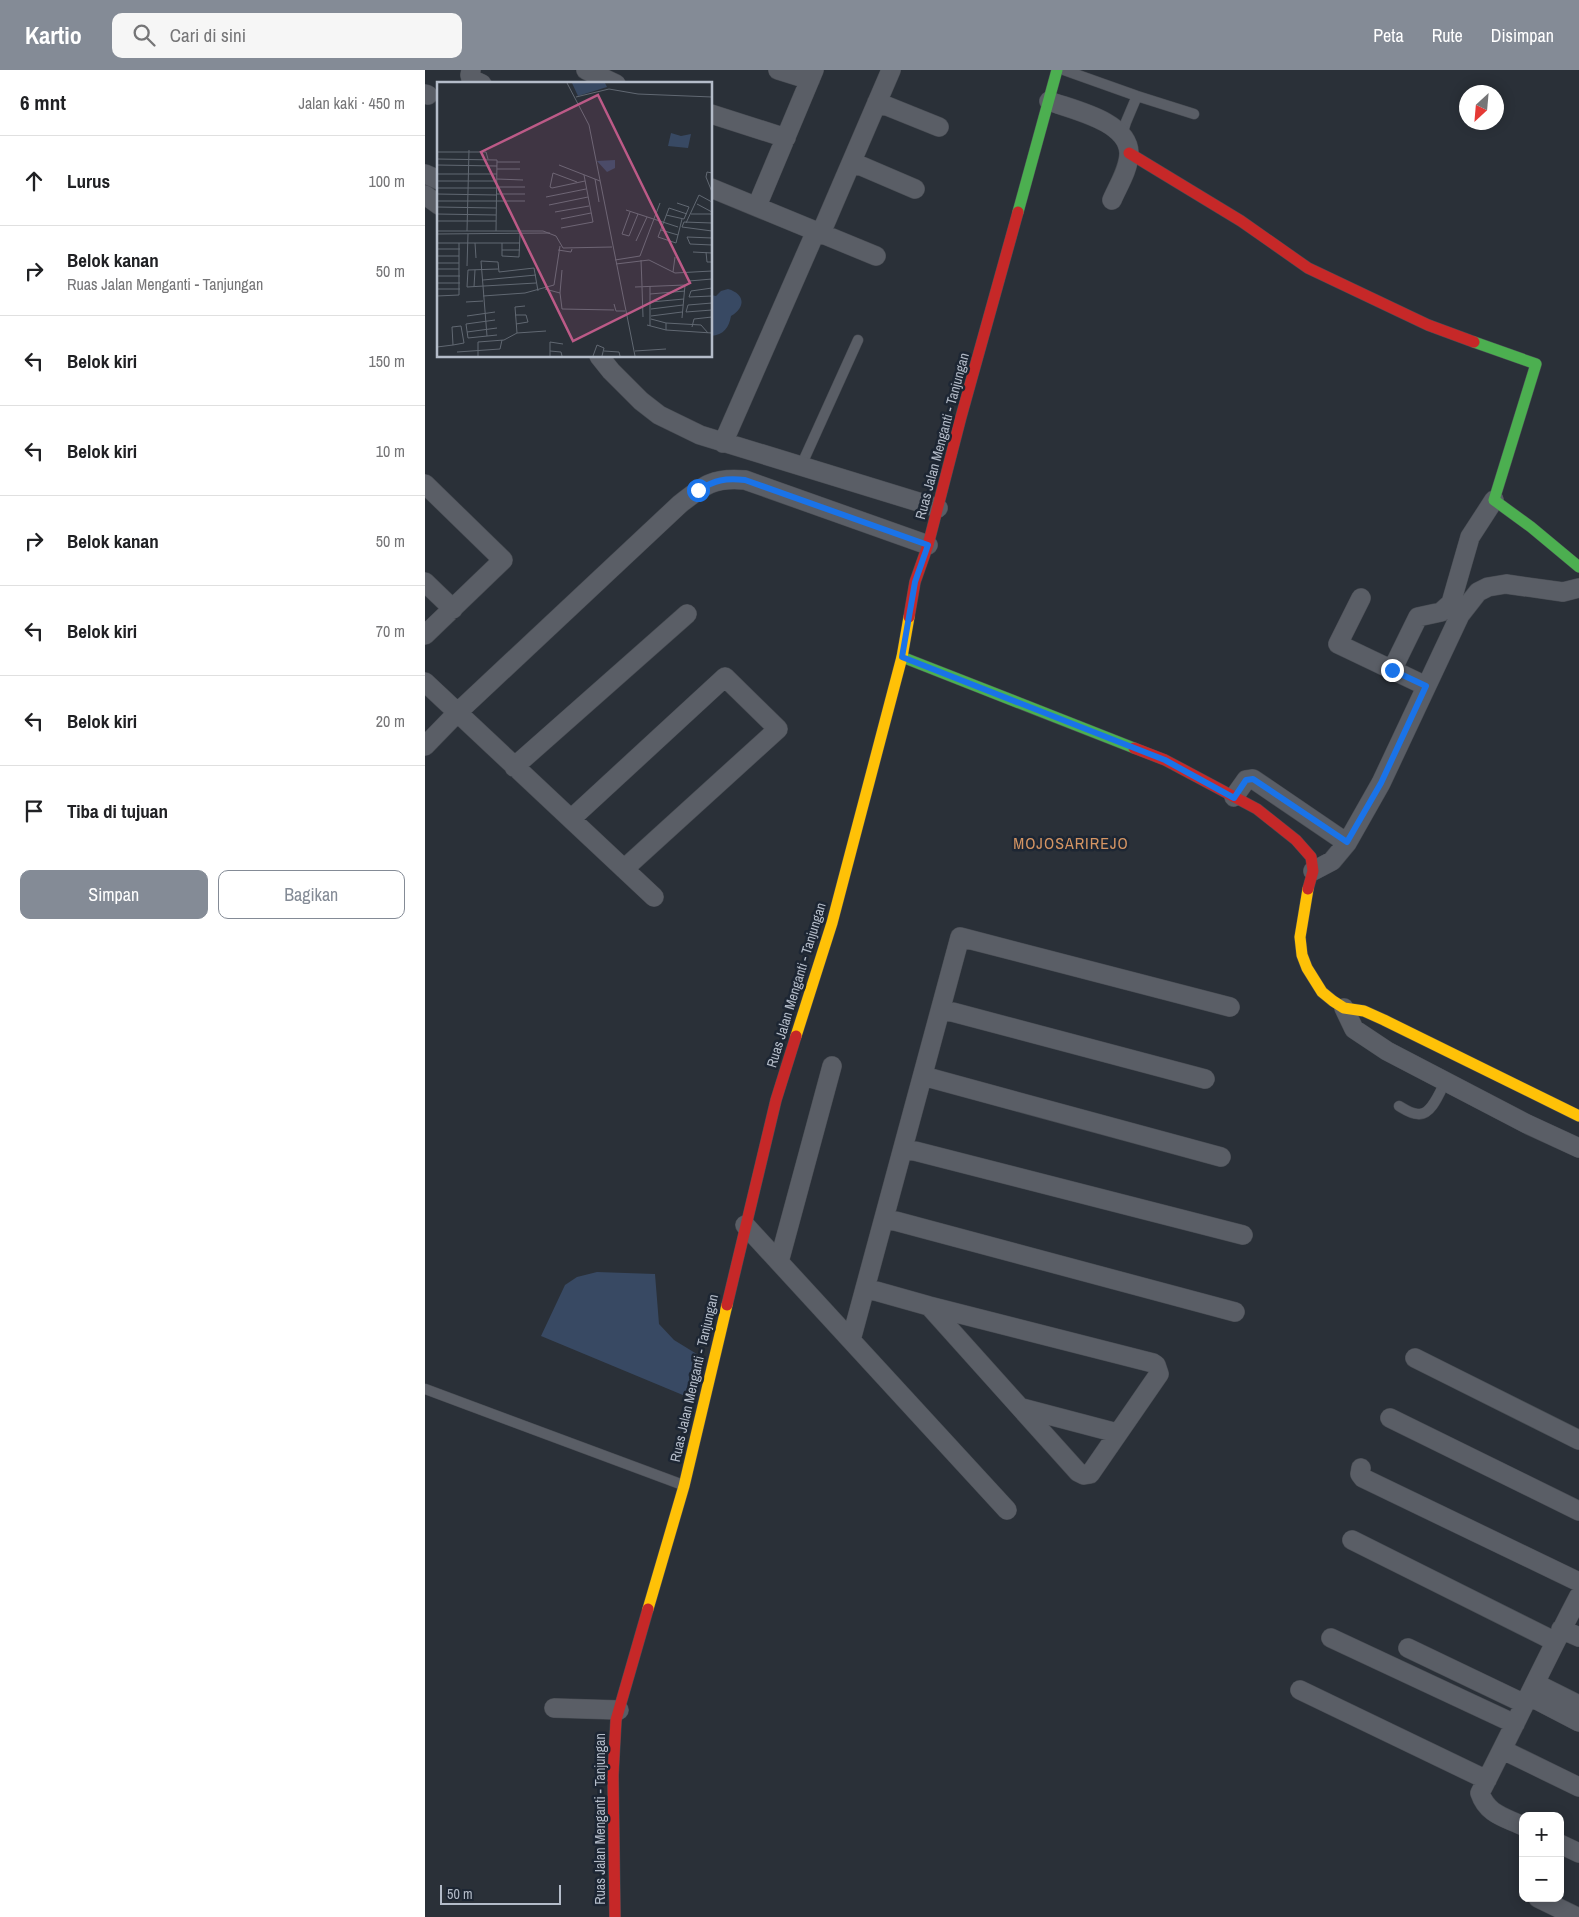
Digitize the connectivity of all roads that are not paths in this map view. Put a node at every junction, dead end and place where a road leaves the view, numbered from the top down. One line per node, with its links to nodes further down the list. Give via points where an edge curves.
1 (471, 70): 8 (street, via 471,79)
2 (586, 70): 9 (street)
3 (778, 70): 7 (street)
4 (891, 70): 12 (street)
5 (1057, 70): 10 (main road, Ruas Jalan Menganti - Tanjungan)
6 (1064, 70): 11 (lane)
7 (812, 75): 17 (street)
8 (478, 82)
9 (612, 82)
10 (1049, 101): 16 (street, via 1108,122); 35 (main road, Ruas Jalan Menganti - Tanjungan)
11 (1135, 101): 13 (lane); 16 (lane)
12 (877, 102): 15 (street); 18 (street)
13 (1194, 114)
14 (713, 115): 17 (street)
15 (939, 127)
16 (1126, 137): 24 (street, via 1127,167); 34 (main road, via 1308,268 1428,325 1537,364)
17 (785, 138): 26 (street)
18 (852, 162): 22 (street); 27 (street)
19 (425, 174): 20 (street)
20 (437, 179)
21 (713, 189): 26 (street)
22 (915, 189)
23 (425, 195): 25 (street)
24 (1112, 200)
25 (437, 204)
26 (757, 206): 27 (street)
27 (818, 232): 28 (street); 31 (street)
28 (876, 256)
29 (858, 340): 32 (lane)
30 (601, 358): 31 (street, via 641,401 659,415)
31 (723, 443): 32 (street)
32 (801, 466): 35 (street)
33 (425, 484): 43 (street, via 503,560)
34 (1494, 500): 37 (main road); 38 (street, via 1470,537)
35 (938, 508): 36 (main road, Ruas Jalan Menganti - Tanjungan)
36 (928, 545): 46 (main road, Ruas Jalan Menganti - Tanjungan, via 915,582); 50 (street, via 745,480 727,478 714,482 680,504)
37 (1579, 567)
38 (1459, 577): 41 (street); 47 (street, via 1451,603 1441,612 1418,617)
39 (425, 582): 43 (street)
40 (1579, 588): 41 (street, via 1563,592 1506,584)
41 (1478, 592): 49 (street, via 1460,614)
42 (1361, 598): 47 (street, via 1338,644)
43 (453, 608): 45 (street)
44 (687, 614): 52 (street)
45 (425, 635)
46 (902, 657): 53 (main road, via 1165,760); 72 (main road, Ruas Jalan Menganti - Tanjungan, via 832,924 776,1100)
47 (1392, 670): 49 (street)
48 (425, 682): 50 (street)
49 (1426, 686): 55 (street, via 1381,783)
50 (457, 713): 51 (street); 52 (street)
51 (425, 746)
52 (514, 768): 54 (street)
53 (1234, 798): 55 (street, via 1246,780 1253,779); 57 (main road, via 1257,809 1296,840 1311,857)
54 (571, 819): 56 (street); 56 (street, via 725,678 778,729)
55 (1347, 842): 57 (street, via 1332,861)
56 (624, 869): 58 (street)
57 (1313, 871): 60 (main road, via 1300,937 1302,955 1321,992)
58 (654, 897)
59 (1230, 1007): 61 (street, via 960,937)
60 (1344, 1008): 65 (street, via 1354,1029); 67 (main road, via 1371,1014)
61 (941, 1009): 63 (street); 64 (street)
62 (833, 1066): 74 (street)
63 (923, 1076): 68 (street); 70 (street)
64 (1205, 1079)
65 (1445, 1082): 66 (lane, via 1427,1112 1415,1114); 69 (street)
66 (1399, 1106)
67 (1579, 1116)
68 (903, 1148): 71 (street); 73 (street)
69 (1579, 1148)
70 (1221, 1156)
71 (884, 1218): 75 (street); 77 (street)
72 (745, 1226): 74 (street); 86 (main road, Ruas Jalan Menganti - Tanjungan)
73 (1243, 1235)
74 (779, 1262): 78 (street)
75 (865, 1288): 76 (street); 78 (street)
76 (929, 1306): 81 (street); 83 (street, via 1157,1365 1159,1374 1156,1380)
77 (1235, 1312)
78 (851, 1340): 87 (street)
79 (1415, 1358): 84 (street)
80 (425, 1389): 86 (lane)
81 (1022, 1408): 83 (street); 83 (street, via 1084,1475 1090,1474)
82 (1390, 1418): 88 (street)
83 (1117, 1433)
84 (1579, 1440)
85 (1361, 1468): 90 (street, via 1363,1478)
86 (684, 1486): 100 (main road, Ruas Jalan Menganti - Tanjungan)
87 (1007, 1510)
88 (1579, 1511)
89 (1352, 1540): 92 (street)
90 (1579, 1582)
91 (1579, 1596): 92 (street)
92 (1558, 1635): 94 (street); 97 (street)
93 (1331, 1638): 102 (street)
94 (1579, 1638)
95 (1408, 1648): 97 (street)
96 (1300, 1690): 104 (street)
97 (1530, 1695): 98 (street); 101 (street); 102 (street)
98 (1579, 1705)
99 (554, 1708): 100 (street)
100 (619, 1710): 110 (main road, Ruas Jalan Menganti - Tanjungan, via 613,1775)
101 (1579, 1722)
102 (1515, 1724): 103 (street)
103 (1503, 1750): 104 (street); 105 (street)
104 (1487, 1780): 106 (street, via 1480,1793 1483,1802 1490,1810)
105 (1579, 1787)
106 (1519, 1824)
107 (1564, 1846): 108 (street)
108 (1579, 1853)
109 (1546, 1902): 111 (street)
110 (615, 1917)
111 (1577, 1917)

